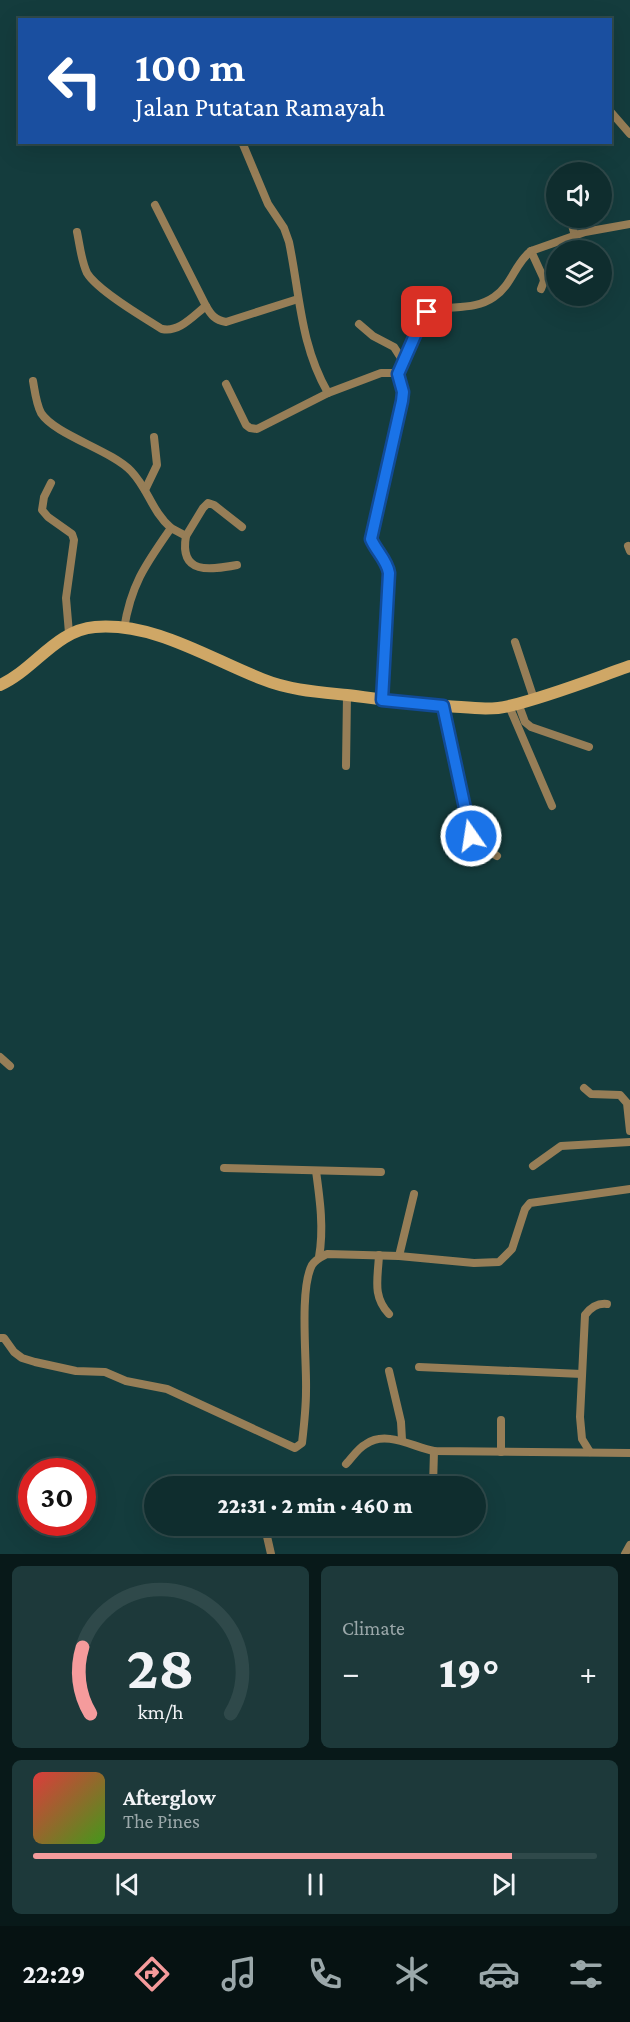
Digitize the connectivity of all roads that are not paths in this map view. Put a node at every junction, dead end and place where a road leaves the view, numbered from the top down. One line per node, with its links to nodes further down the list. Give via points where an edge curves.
1 (612, 113): 2 (street)
2 (630, 134)
3 (243, 144): 11 (street, via 268,204 290,242)
4 (155, 205): 12 (street)
5 (630, 224): 8 (street)
6 (573, 228): 8 (street)
7 (77, 232): 12 (street, via 88,275 162,329 177,329)
8 (575, 236): 9 (street)
9 (531, 251): 10 (street, via 543,277); 14 (street, via 505,288 484,303 427,312)
10 (541, 289)
11 (298, 299): 12 (street, via 226,322 212,315); 18 (street, via 306,340)
12 (206, 306)
13 (359, 324): 14 (street, via 394,347)
14 (404, 361): 15 (street)
15 (398, 374): 18 (street, via 381,373); 33 (street, via 402,401 371,539 389,573)
16 (33, 381): 21 (street, via 42,414 130,470)
17 (226, 384): 18 (street, via 246,425 257,429)
18 (328, 393)
19 (154, 437): 21 (street, via 157,465)
20 (51, 483): 27 (street, via 42,510 72,534 74,540 66,598)
21 (145, 490): 23 (street, via 154,510)
22 (242, 527): 24 (street, via 208,503)
23 (171, 528): 24 (street); 26 (street, via 133,589)
24 (186, 536): 25 (street, via 185,556 195,566 204,569)
25 (237, 565)
26 (124, 628): 27 (main road, via 96,627); 31 (main road, via 162,636 277,685)
27 (69, 633): 30 (main road, via 20,675)
28 (515, 642): 32 (street)
29 (630, 666): 32 (main road)
30 (0, 686)
31 (347, 695): 33 (main road); 37 (street)
32 (534, 699): 34 (main road)
33 (382, 700): 35 (main road)
34 (513, 705): 35 (main road); 36 (street, via 531,727); 38 (street)
35 (443, 706): 39 (street, via 471,836)
36 (589, 747)
37 (346, 766)
38 (552, 806)
39 (497, 856)
40 (0, 1057): 41 (street)
41 (10, 1066)
42 (584, 1088): 43 (street, via 591,1094 620,1095 627,1103)
43 (630, 1131)
44 (630, 1142): 45 (street, via 561,1146)
45 (533, 1166)
46 (224, 1168): 47 (street)
47 (316, 1171): 48 (street); 53 (street, via 321,1206)
48 (381, 1172)
49 (630, 1189): 52 (street, via 530,1203 512,1249 499,1262)
50 (414, 1194): 52 (street)
51 (379, 1256): 52 (street); 53 (street); 55 (street, via 377,1297)
52 (399, 1256)
53 (319, 1257): 56 (street, via 308,1282 302,1443 295,1448 167,1389 126,1381 105,1372 76,1371 22,1358)
54 (607, 1304): 59 (street, via 600,1303 585,1315)
55 (389, 1314)
56 (0, 1338)
57 (418, 1367): 59 (street)
58 (389, 1371): 61 (street)
59 (582, 1374): 64 (street, via 582,1439)
60 (501, 1420): 63 (street)
61 (402, 1440): 62 (street); 66 (street, via 368,1442)
62 (434, 1451): 63 (street); 67 (street)
63 (501, 1452): 64 (street)
64 (590, 1452): 65 (street)
65 (630, 1453)
66 (346, 1464)
67 (433, 1476)
68 (267, 1536): 70 (street)
69 (630, 1545): 71 (street)
70 (271, 1554)
71 (625, 1554)

